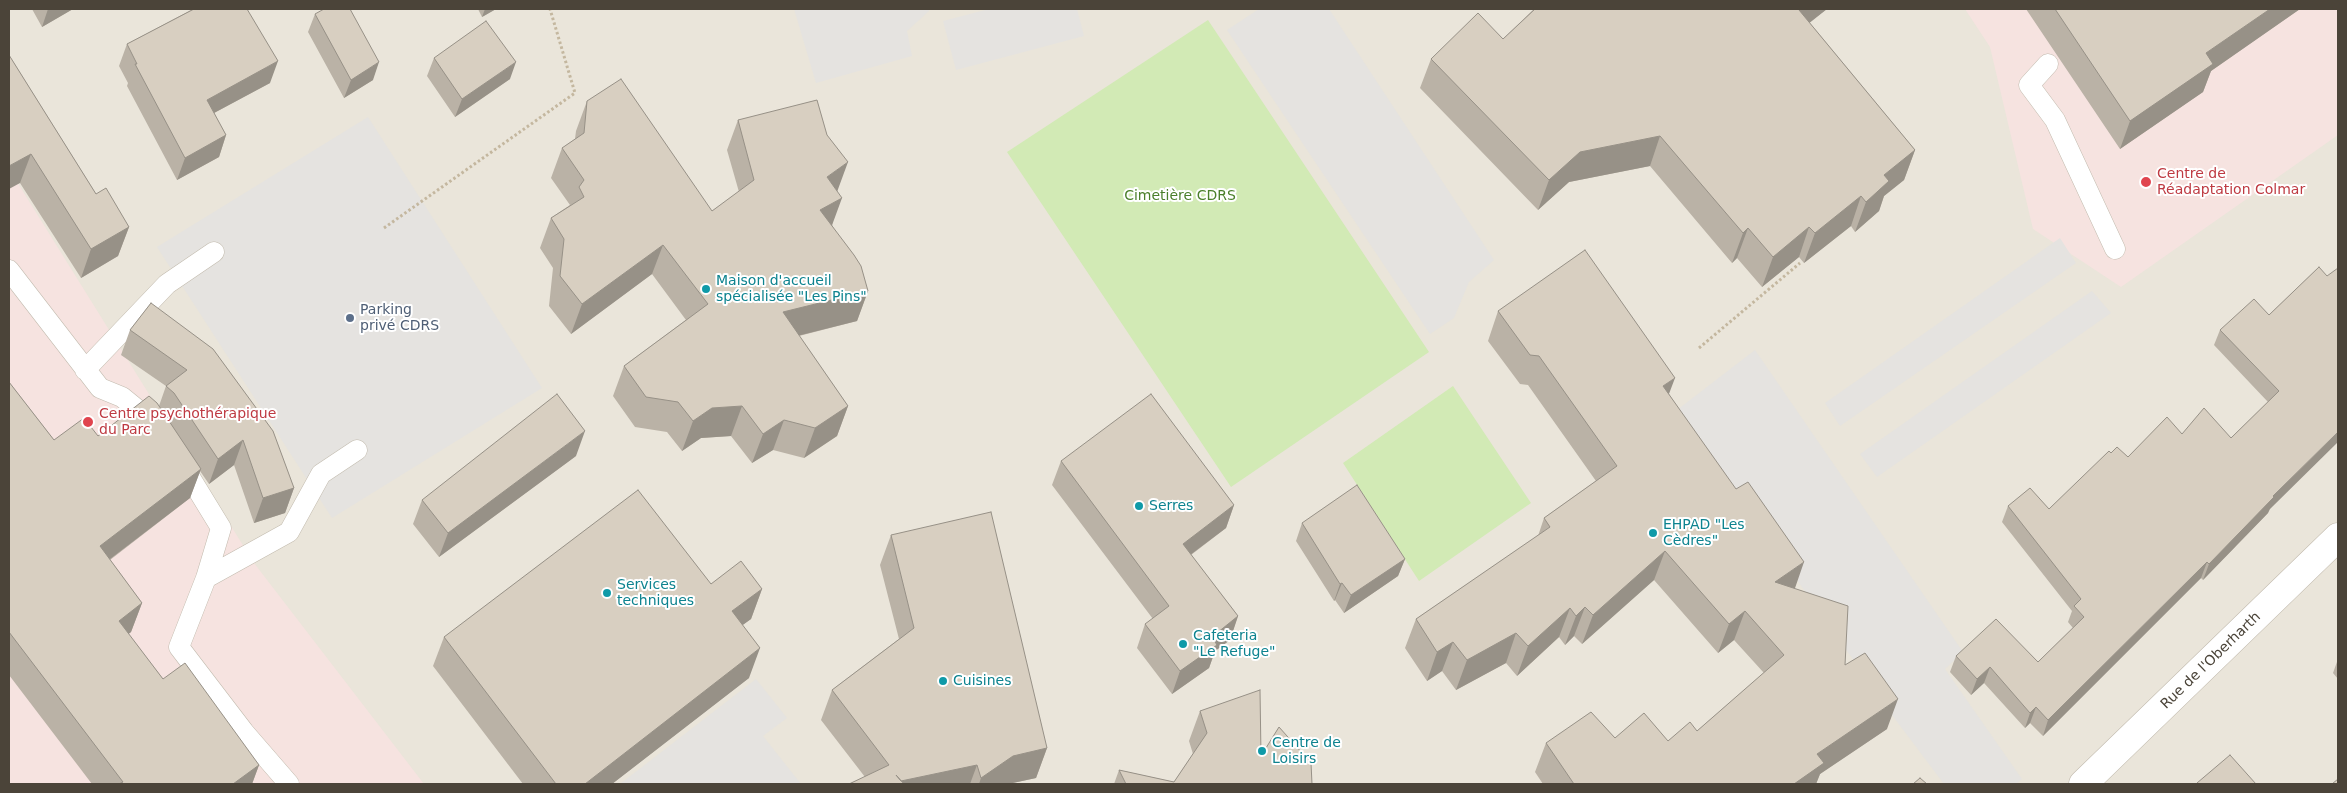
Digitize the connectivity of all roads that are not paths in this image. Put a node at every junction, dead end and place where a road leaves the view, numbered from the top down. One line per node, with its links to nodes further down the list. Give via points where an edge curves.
1 (2048, 64): 2 (lane, via 2029,85 2055,120)
2 (2115, 249)
3 (214, 252): 5 (lane, via 167,284)
4 (9, 270): 5 (lane)
5 (85, 370): 8 (lane, via 100,388 122,397 155,424 221,528)
6 (357, 450): 8 (lane, via 320,474 289,532)
7 (2338, 537): 10 (street, Rue de l'Oberharth)
8 (206, 578): 9 (lane, via 179,647 244,732)
9 (289, 784)
10 (2083, 784)

